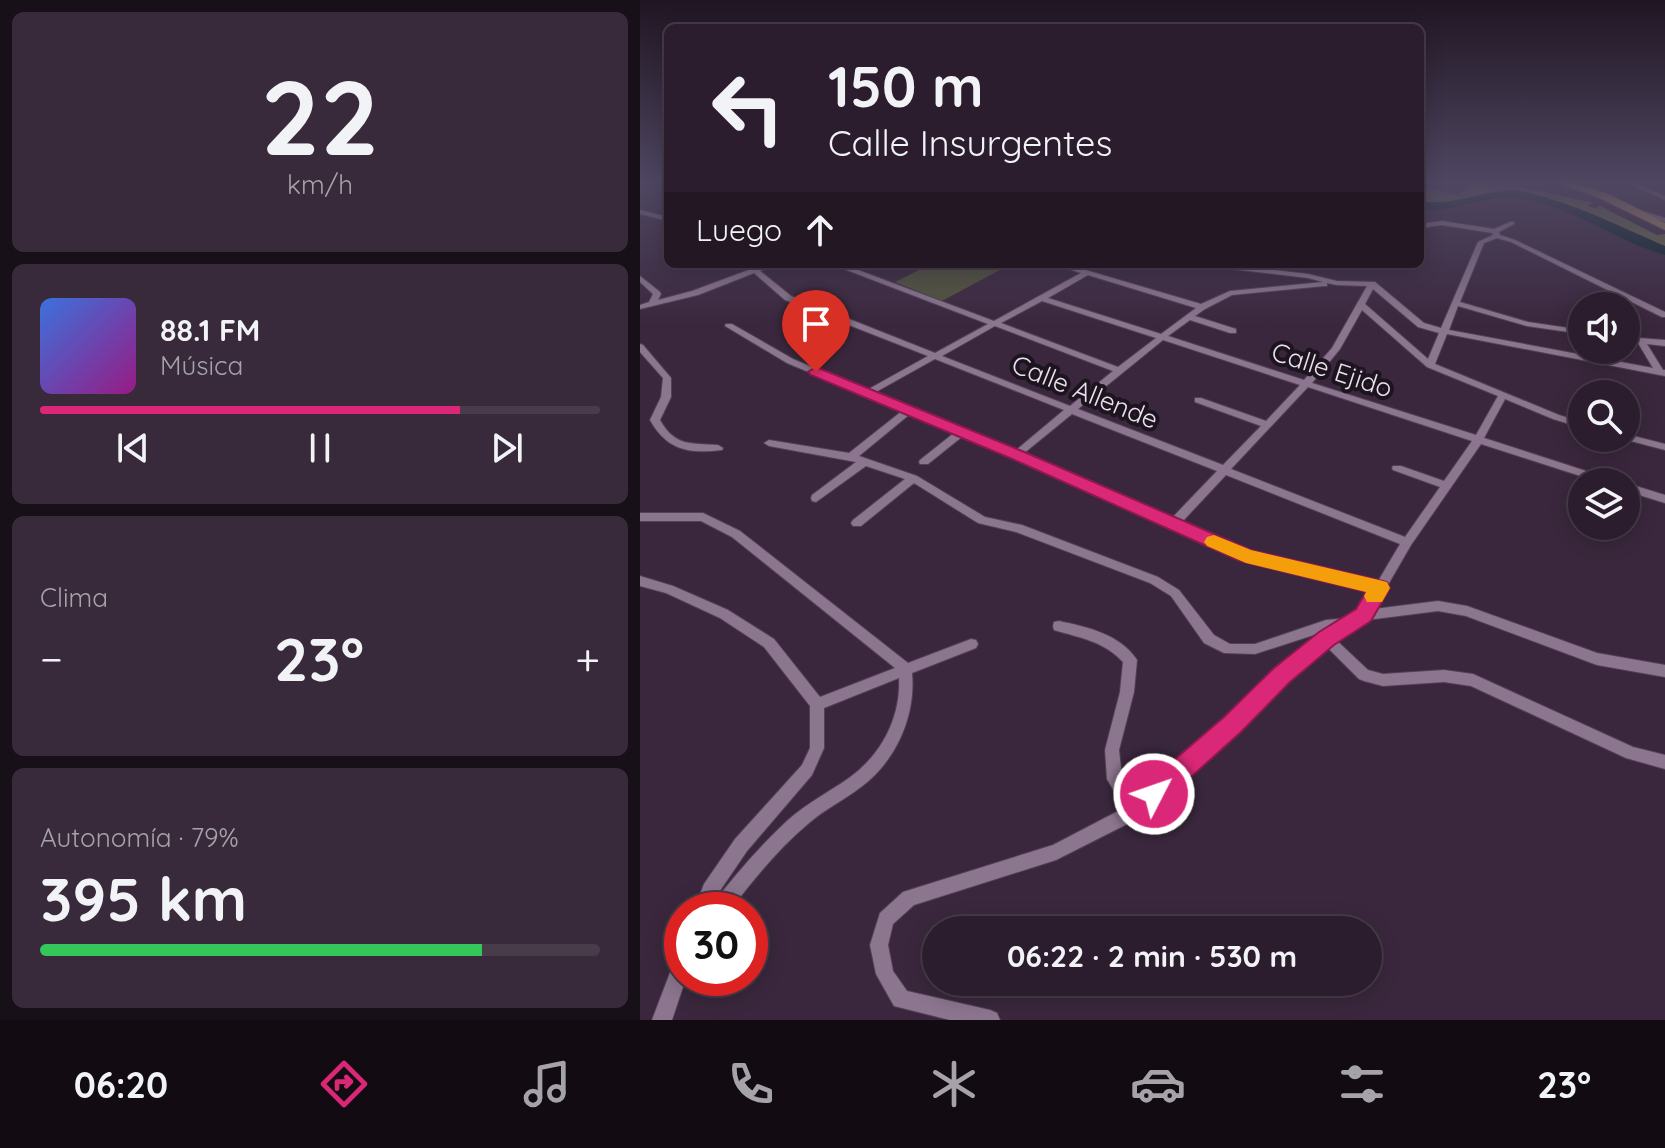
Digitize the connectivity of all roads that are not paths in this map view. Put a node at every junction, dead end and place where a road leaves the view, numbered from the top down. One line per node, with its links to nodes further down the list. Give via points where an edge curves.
1 (1483, 231): 3 (street)
2 (1500, 231): 3 (street)
3 (1496, 233): 14 (street, via 1481,242); 19 (street)
4 (762, 268): 8 (street)
5 (845, 268): 21 (street)
6 (1070, 268): 9 (street)
7 (1239, 268): 11 (street)
8 (755, 271): 15 (street); 30 (street, Calle Allende, via 788,298)
9 (1087, 273): 13 (street); 18 (street)
10 (640, 278): 15 (street, via 657,294)
11 (1337, 283): 12 (street); 18 (street, via 1230,293)
12 (1372, 284): 16 (street); 25 (street, via 1421,325)
13 (1041, 298): 21 (street); 26 (street, Calle Ejido)
14 (1455, 303): 23 (street); 25 (street)
15 (652, 304): 17 (street)
16 (1361, 305): 31 (street); 34 (street, via 1336,349)
17 (640, 307)
18 (1202, 307): 20 (street)
19 (1665, 315)
20 (1189, 317): 24 (street); 26 (street)
21 (991, 325): 30 (street); 32 (street)
22 (729, 326): 35 (street, via 790,361)
23 (1568, 330)
24 (1233, 331)
25 (1445, 331): 31 (street); 33 (street)
26 (1162, 338): 32 (street); 34 (street, Calle Ejido)
27 (1641, 341): 28 (street); 33 (street)
28 (1665, 343)
29 (640, 347): 47 (street, via 667,378 666,397 655,420 663,438 678,445)
30 (937, 356): 35 (street); 39 (street, Calle Allende)
31 (1430, 365): 36 (street)
32 (1119, 370): 39 (street)
33 (1662, 373)
34 (1306, 384): 41 (street); 43 (street, Calle Ejido)
35 (867, 393): 38 (street)
36 (1503, 395): 40 (street); 43 (street)
37 (1198, 400): 41 (street)
38 (909, 410): 42 (street); 49 (street)
39 (1069, 410): 48 (street); 54 (street, Calle Allende)
40 (1568, 421)
41 (1268, 425): 54 (street)
42 (962, 432): 48 (street); 51 (street)
43 (1478, 440): 53 (street, Calle Ejido); 56 (street)
44 (1640, 441): 46 (street)
45 (769, 443): 49 (street)
46 (1665, 447)
47 (718, 448)
48 (1016, 455): 62 (street)
49 (851, 457): 50 (street)
50 (865, 461): 55 (street); 58 (street)
51 (924, 462)
52 (1397, 468): 56 (street)
53 (1568, 469)
54 (1224, 471): 62 (street); 63 (street, Calle Allende)
55 (913, 478): 61 (street); 67 (street, via 982,520 1018,528 1154,580 1175,593 1209,639 1229,649 1255,649)
56 (1444, 485): 63 (street)
57 (1640, 491): 59 (street)
58 (816, 498)
59 (1665, 499)
60 (640, 517): 71 (street, via 703,517 736,534)
61 (857, 523)
62 (1173, 524): 65 (street, via 1246,556)
63 (1407, 542): 65 (street)
64 (640, 581): 73 (street, via 724,614 769,643)
65 (1379, 588): 66 (street)
66 (1364, 615): 67 (street); 72 (street, via 1438,606 1467,611 1597,659)
67 (1351, 622): 69 (street)
68 (1059, 626): 75 (street, via 1101,636 1130,660 1112,750 1115,779)
69 (1326, 638): 74 (street, via 1364,675 1383,680 1473,680 1631,753); 75 (street)
70 (971, 644): 71 (street)
71 (905, 668): 73 (street); 77 (street, via 908,691 896,736 863,776 808,814)
72 (1665, 671)
73 (817, 704): 76 (street, via 817,748 807,770 741,845)
74 (1665, 762)
75 (1135, 811): 80 (street, via 1056,852 909,898 886,919 879,945 885,974 901,999)
76 (709, 892)
77 (734, 892)
78 (670, 996): 79 (street)
79 (662, 1020)
80 (990, 1020)

